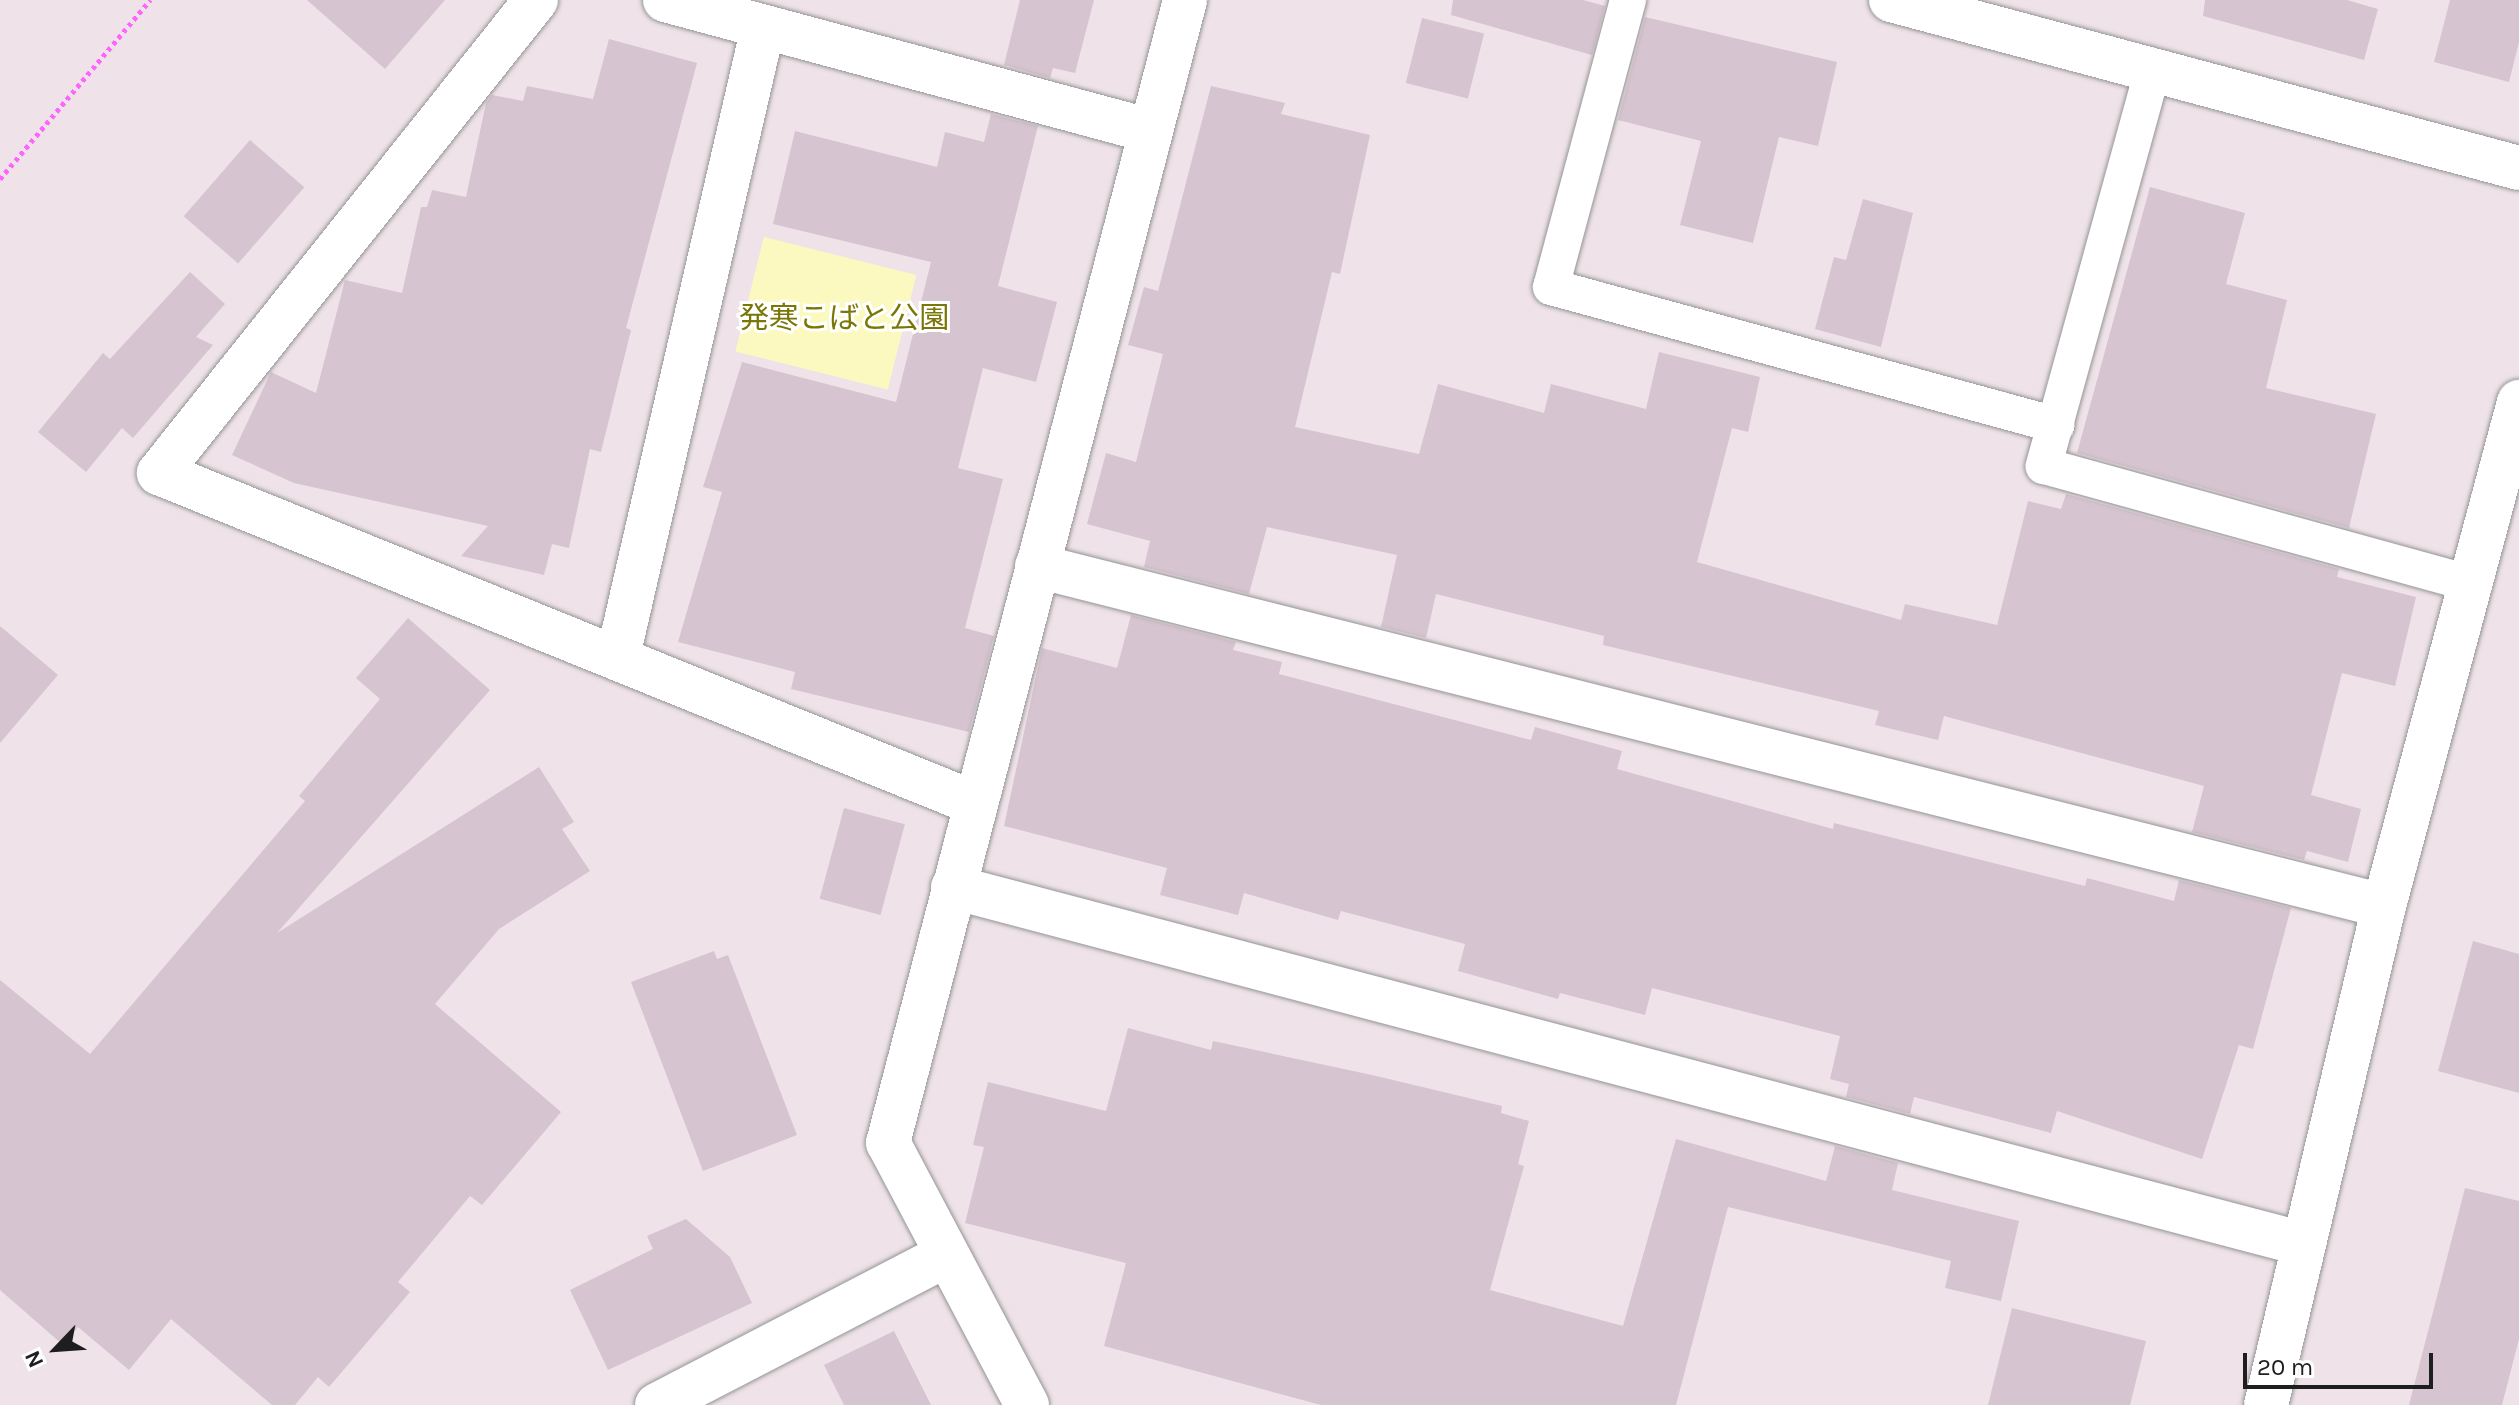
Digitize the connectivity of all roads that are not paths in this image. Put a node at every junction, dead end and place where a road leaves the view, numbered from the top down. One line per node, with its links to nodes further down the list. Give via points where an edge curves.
1 (536, 0): 14 (street, via 159,473)
2 (665, 0): 6 (street)
3 (1185, 0): 8 (street)
4 (1628, 0): 11 (lane, via 1551,287)
5 (1891, 0): 7 (street)
6 (763, 27): 8 (street); 14 (street)
7 (2153, 69): 9 (street); 11 (lane)
8 (1151, 131): 12 (street)
9 (2519, 168)
10 (2519, 402): 13 (street)
11 (2056, 425): 13 (lane, via 2044,466)
12 (1037, 566): 15 (street); 17 (street)
13 (2470, 583): 17 (street)
14 (618, 656): 15 (street)
15 (974, 803): 16 (street)
16 (953, 887): 18 (street); 19 (street, via 888,1143)
17 (2384, 906): 18 (street)
18 (2303, 1244): 22 (street)
19 (945, 1256): 20 (street); 21 (street)
20 (657, 1405)
21 (1027, 1405)
22 (2266, 1405)

